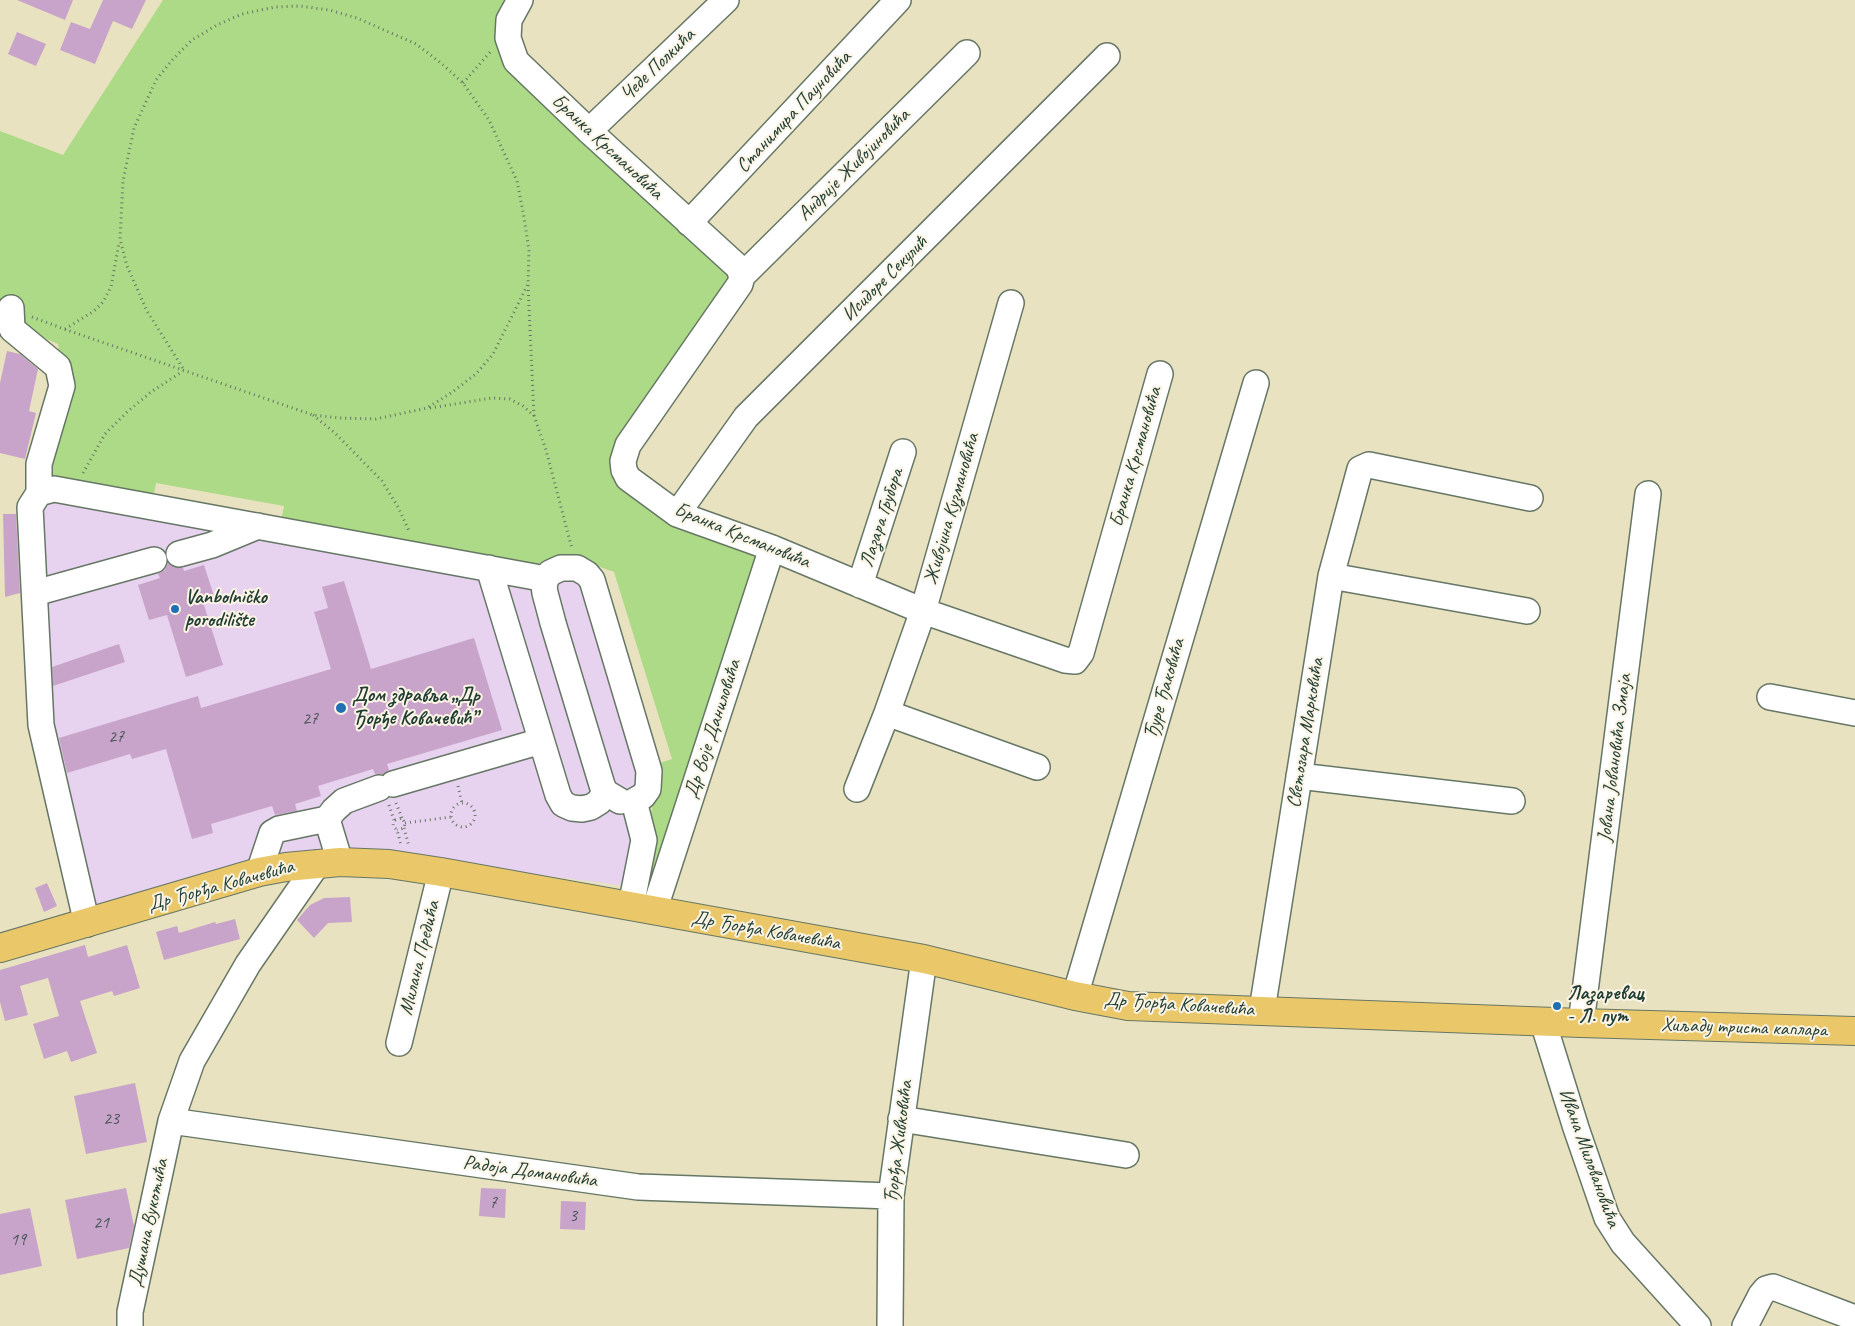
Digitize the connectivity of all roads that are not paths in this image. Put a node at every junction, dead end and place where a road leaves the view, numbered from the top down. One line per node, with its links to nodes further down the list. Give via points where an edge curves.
1 (520, 0): 6 (street, Бранка Крсмановића, via 509,20 508,31 516,61)
2 (726, 0): 6 (street, Чеде Полкића)
3 (898, 0): 7 (street, Станимира Пауновића)
4 (967, 53): 8 (street, Андрије Живојиновића)
5 (1107, 56): 17 (street, Исидоре Секулић, via 746,417)
6 (589, 131): 7 (street, Бранка Крсмановића)
7 (689, 224): 8 (street, Бранка Крсмановића, via 738,267)
8 (742, 276): 17 (street, Бранка Крсмановића, via 740,284 628,445 623,461 628,478)
9 (1012, 303): 27 (street, Живојина Кузмановића)
10 (11, 308): 14 (street, via 12,329 58,368 62,386 39,464)
11 (1160, 374): 27 (street, Бранка Крсмановића, via 1081,654 1075,661)
12 (1256, 383): 47 (street, Ђуре Ђаковића)
13 (903, 452): 25 (street, Лазара Грубора)
14 (39, 493): 18 (street, via 54,489); 26 (street, via 30,507)
15 (1648, 494): 50 (street, Јована Јовановића Змаја)
16 (1530, 498): 23 (street, Светозара Марковића, via 1369,465 1360,469)
17 (677, 514): 19 (street, Бранка Крсмановића)
18 (258, 526): 20 (street, via 212,545); 22 (street)
19 (772, 548): 25 (street, Бранка Крсмановића); 43 (street, Др Воје Даниловића)
20 (179, 554)
21 (154, 560): 26 (street)
22 (489, 568): 24 (street); 32 (street)
23 (1331, 576): 28 (street); 34 (street, Светозара Марковића)
24 (546, 579): 36 (street, via 545,593 553,623); 37 (street, via 561,568 577,568 592,580 649,771 648,789)
25 (860, 585): 27 (street, Бранка Крсмановића)
26 (35, 593): 44 (street, via 41,725)
27 (923, 611): 30 (street, Живојина Кузмановића)
28 (1527, 612)
29 (1770, 697): 31 (street)
30 (887, 713): 33 (street); 35 (street, Живојина Кузмановића)
31 (1855, 713)
32 (541, 741): 36 (street, via 563,804 572,808 591,807); 39 (street, via 388,792 344,801)
33 (1037, 767)
34 (1299, 776): 38 (street); 48 (street, Светозара Марковића)
35 (857, 789)
36 (605, 792): 37 (street, via 622,802)
37 (634, 801): 43 (street, via 644,840)
38 (1512, 801)
39 (327, 819): 40 (street); 41 (street, via 272,833)
40 (329, 862): 41 (main road, Др Ђорђа Ковачевића); 42 (main road, Др Ђорђа Ковачевића, via 389,864); 54 (street, Душана Вукотића, via 248,964 192,1061)
41 (259, 872): 44 (main road, Др Ђорђа Ковачевића)
42 (441, 872): 43 (main road, Др Ђорђа Ковачевића); 52 (street, Милана Предића)
43 (643, 908): 46 (main road, Др Ђорђа Ковачевића)
44 (87, 924): 45 (main road, Др Ђорђа Ковачевића)
45 (0, 948)
46 (924, 959): 47 (main road, Др Ђорђа Ковачевића); 53 (street, Ђорђа Живковића)
47 (1075, 996): 48 (main road, Др Ђорђа Ковачевића, via 1128,1006)
48 (1262, 1010): 49 (main road, Др Ђорђа Ковачевића)
49 (1543, 1022): 50 (main road, Хиљаду триста каплара); 60 (street, Ивана Миловановића, via 1607,1218 1623,1243)
50 (1581, 1023): 51 (main road, Хиљаду триста каплара)
51 (1855, 1031)
52 (399, 1043)
53 (901, 1120): 55 (street); 56 (street, Ђорђа Живковића)
54 (171, 1121): 56 (street, Радоја Домановића, via 638,1187); 58 (street, Душана Вукотића, via 130,1312)
55 (1126, 1156)
56 (891, 1196): 59 (street, Ђорђа Живковића)
57 (1855, 1318): 61 (street, via 1773,1287 1760,1295)
58 (130, 1326)
59 (890, 1326)
60 (1698, 1326)
61 (1745, 1326)

